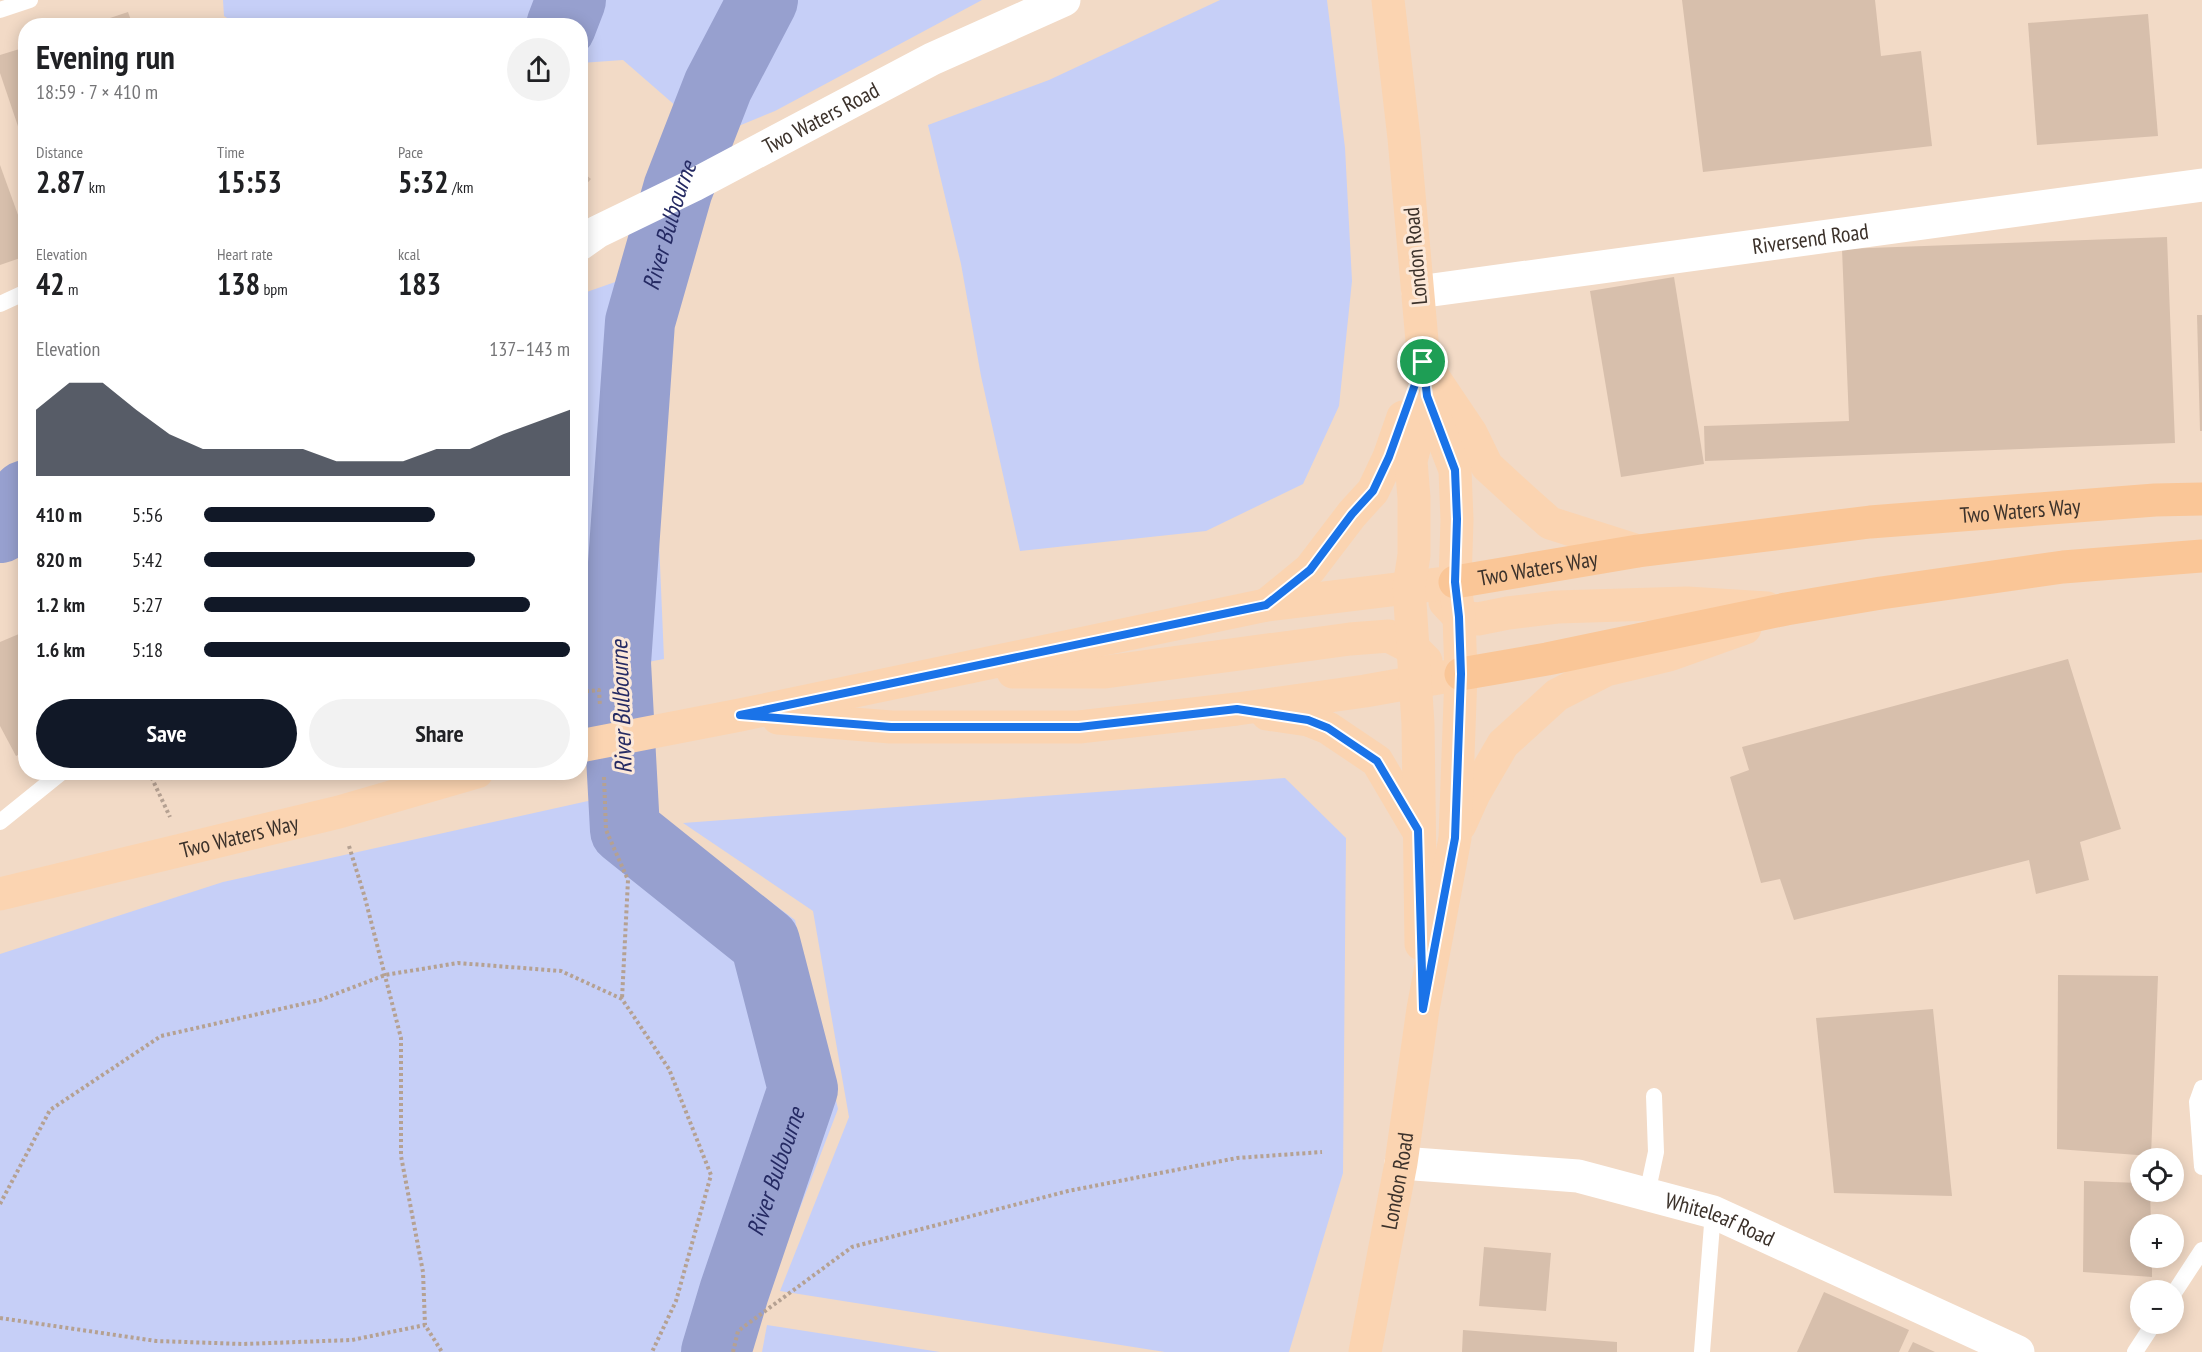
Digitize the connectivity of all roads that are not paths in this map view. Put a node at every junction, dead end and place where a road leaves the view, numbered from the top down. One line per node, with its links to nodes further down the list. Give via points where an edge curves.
1 (30, 0): 4 (lane)
2 (1064, 0): 6 (street, Two Waters Road, via 932,59)
3 (1388, 0): 7 (main road, London Road)
4 (0, 10)
5 (2202, 185): 7 (street, Riversend Road)
6 (589, 238)
7 (1418, 292): 10 (main road, London Road)
8 (18, 296): 9 (lane)
9 (0, 304)
10 (1423, 362): 11 (main road, London Road); 13 (main road, via 1471,434 1487,466 1550,523); 16 (main road, via 1373,491 1310,570)
11 (1427, 396): 15 (main road, via 1411,461 1414,555); 15 (main road, London Road, via 1455,470 1457,519)
12 (2202, 499): 13 (highway, Two Waters Way, via 1870,522)
13 (1638, 550): 15 (highway, Two Waters Way)
14 (2202, 556): 17 (highway, Two Waters Way, via 2063,567)
15 (1431, 585): 16 (main road, Two Waters Way); 18 (main road, London Road); 19 (main road)
16 (1266, 605): 20 (main road, Two Waters Way)
17 (1798, 607): 18 (main road, via 1687,603 1557,607 1478,619); 21 (highway, Two Waters Way); 29 (main road, via 1669,655 1606,670 1557,695 1503,744 1474,794)
18 (1459, 617): 21 (main road, London Road)
19 (1414, 649): 20 (main road, via 1389,636 1106,672); 21 (main road)
20 (946, 672): 23 (main road, Two Waters Way)
21 (1439, 678): 22 (main road, Two Waters Way); 28 (main road, London Road, via 1418,724); 29 (main road, London Road, via 1458,724)
22 (1237, 709): 23 (main road, Two Waters Way, via 1079,727 891,727); 28 (main road, via 1308,720 1346,740 1377,761)
23 (740, 715): 24 (main road, Two Waters Way)
24 (588, 744)
25 (52, 780): 27 (lane)
26 (449, 780): 30 (main road, Two Waters Way, via 339,812)
27 (0, 822)
28 (1418, 830): 31 (main road, London Road)
29 (1455, 838): 31 (main road, London Road)
30 (0, 894)
31 (1423, 1009): 34 (main road, London Road)
32 (2202, 1088): 35 (lane, via 2197,1102)
33 (1654, 1096): 36 (lane, via 1656,1152)
34 (1401, 1163): 36 (street, Whiteleaf Road, via 1578,1176); 41 (main road, London Road)
35 (2202, 1167)
36 (1647, 1194): 37 (street, Whiteleaf Road)
37 (1713, 1212): 42 (lane); 43 (street, Whiteleaf Road)
38 (2202, 1250): 39 (lane)
39 (2182, 1280)
40 (2147, 1334): 44 (lane)
41 (1365, 1352)
42 (1702, 1352)
43 (2018, 1352)
44 (2135, 1352)

